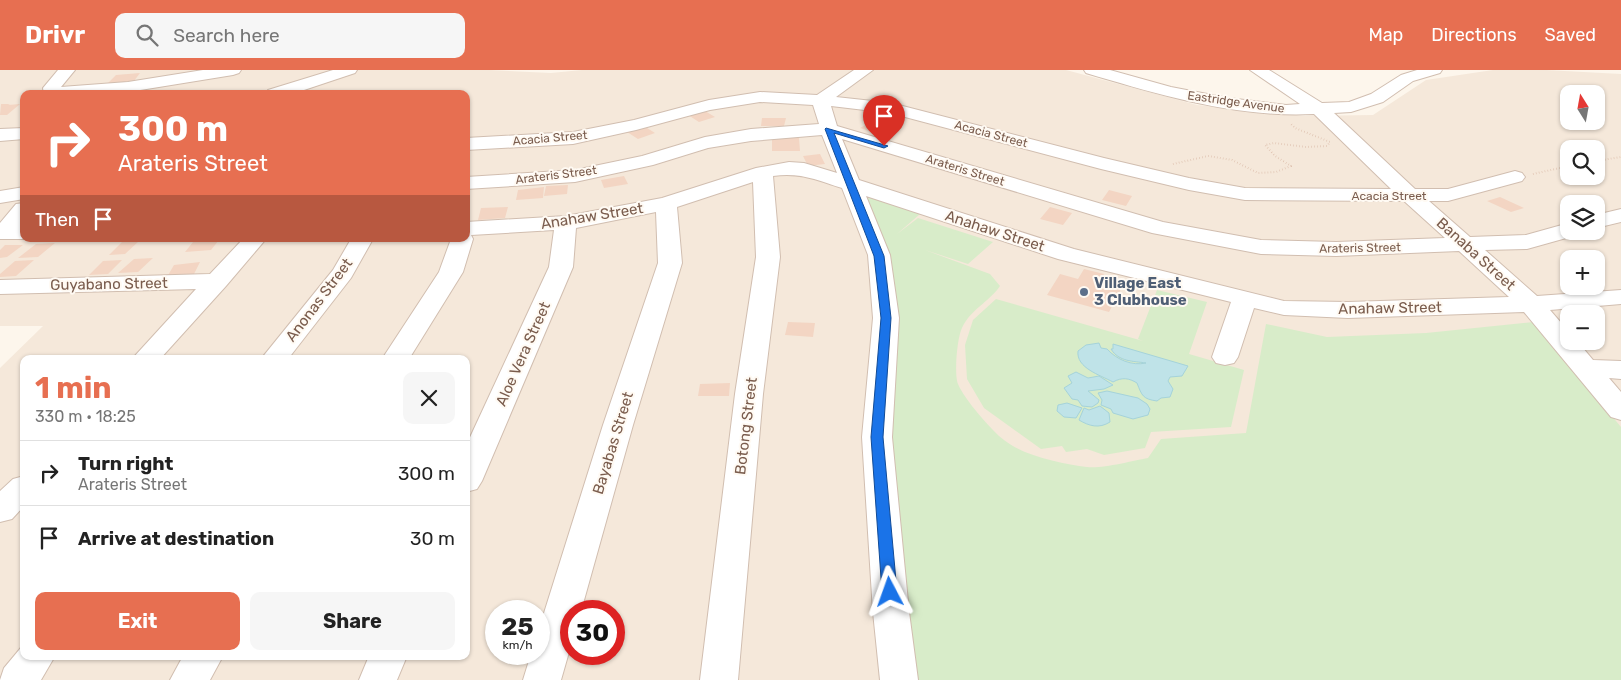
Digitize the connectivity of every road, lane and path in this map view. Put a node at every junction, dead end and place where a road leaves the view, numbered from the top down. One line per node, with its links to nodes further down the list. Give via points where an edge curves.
1 (67, 70): 11 (street)
2 (234, 70): 12 (street, via 128,87)
3 (349, 70): 10 (street)
4 (864, 70): 14 (street)
5 (1092, 70): 16 (street, Eastridge Avenue, via 1176,94)
6 (1254, 70): 7 (street)
7 (1258, 70): 8 (street); 15 (street, Banaba Street)
8 (1267, 70)
9 (1434, 70): 15 (street, Eastridge Avenue, via 1407,78 1377,98 1351,108)
10 (315, 81): 13 (street)
11 (51, 90)
12 (82, 90)
13 (287, 90)
14 (820, 100): 17 (street); 20 (street, Acacia Street, via 760,97 709,104 636,125 573,138); 24 (street, Acacia Street, via 892,108)
15 (1319, 109): 16 (street, Eastridge Avenue); 31 (street, Banaba Street)
16 (1294, 110): 24 (path, via 1288,120 1295,128 1330,142 1327,146 1306,147 1265,145 1291,166 1276,172 1258,173 1232,160 1208,156)
17 (829, 129): 27 (street, Arateris Street, via 751,134 574,176); 28 (street); 43 (street, Arateris Street, via 1160,228 1261,247 1336,249)
18 (20, 133): 19 (street)
19 (0, 135)
20 (470, 144)
21 (1621, 157): 22 (path)
22 (1605, 160)
23 (1560, 168): 26 (path)
24 (1131, 170): 31 (street, Acacia Street, via 1245,194)
25 (763, 172): 28 (street, Anahaw Street, via 804,169); 32 (street, Anahaw Street); 66 (street, Botong Street, via 768,257 749,394)
26 (1515, 177): 31 (street, Acacia Street, via 1448,195)
27 (470, 183)
28 (852, 184): 47 (street, Anahaw Street, via 1056,250 1062,262 1076,272 1092,277 1117,281 1148,274); 67 (street, via 879,256 886,318 877,437)
29 (20, 194): 30 (street)
30 (0, 196)
31 (1411, 196): 43 (street, Banaba Street)
32 (666, 204): 36 (street, Anahaw Street); 65 (street, Bayabas Street, via 670,263)
33 (20, 213): 38 (street, via 3,233)
34 (1621, 215): 35 (street)
35 (1605, 219)
36 (566, 223): 37 (street, Anahaw Street); 56 (street, Aloe Vera Street, via 561,267)
37 (470, 229)
38 (20, 232)
39 (1560, 233): 43 (street, Arateris Street, via 1527,242)
40 (252, 242): 44 (street)
41 (360, 242): 50 (street, Anonas Street, via 343,273)
42 (461, 242): 51 (street, via 451,272)
43 (1465, 245): 48 (street, Banaba Street)
44 (218, 281): 45 (street, Guyabano Street); 49 (street)
45 (0, 287)
46 (1621, 297): 48 (street, Anahaw Street)
47 (1244, 298): 48 (street, Anahaw Street, via 1284,308 1348,310); 52 (street)
48 (1531, 304): 53 (street, Banaba Street)
49 (149, 355)
50 (277, 355)
51 (398, 355)
52 (1225, 357)
53 (1584, 368): 54 (street); 55 (street, Banaba Street)
54 (1621, 370)
55 (1621, 410)
56 (470, 472)
57 (20, 490): 58 (street)
58 (0, 510)
59 (33, 660): 62 (street)
60 (202, 660): 63 (street)
61 (386, 660): 64 (street)
62 (18, 680)
63 (189, 680)
64 (378, 680)
65 (542, 680)
66 (718, 680)
67 (899, 680)

